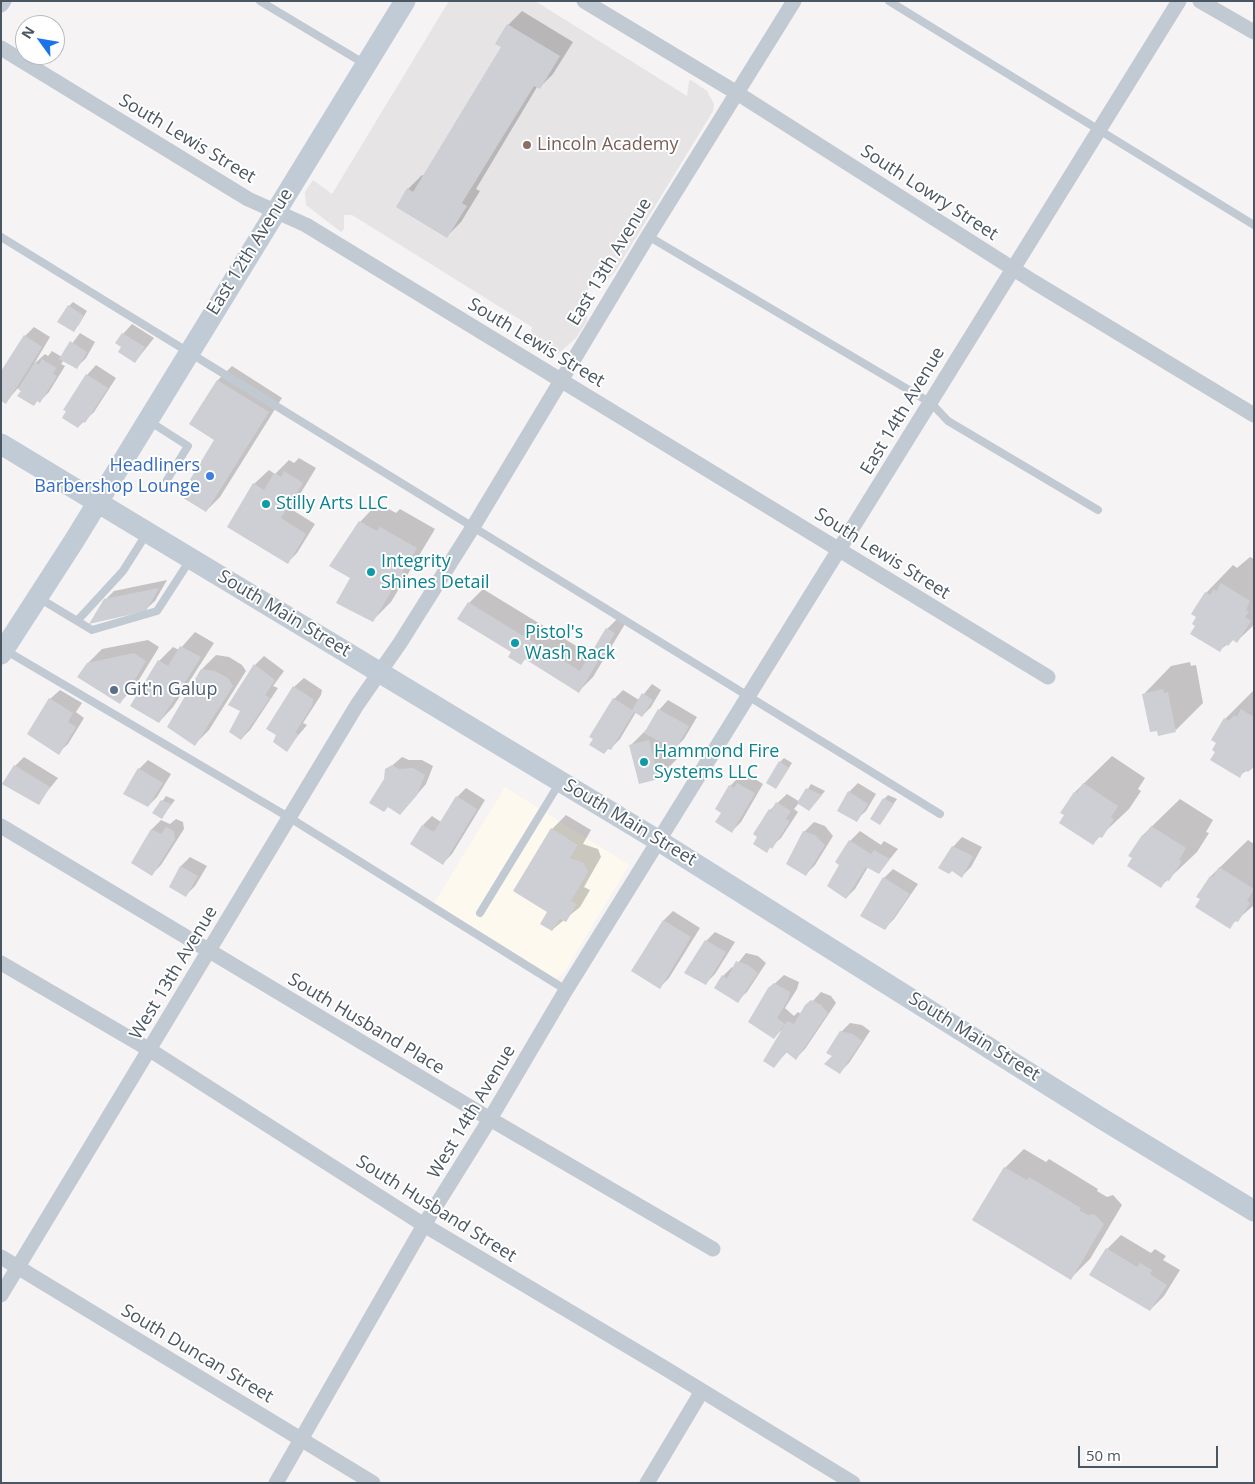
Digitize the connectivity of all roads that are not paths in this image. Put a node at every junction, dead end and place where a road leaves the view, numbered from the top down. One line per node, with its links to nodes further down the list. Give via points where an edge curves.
1 (4, 1): 9 (street)
2 (260, 1): 12 (lane)
3 (405, 1): 12 (main road, East 12th Avenue)
4 (584, 1): 13 (street, South Lowry Street)
5 (794, 1): 13 (street, East 13th Avenue)
6 (889, 1): 14 (lane)
7 (1178, 1): 14 (street, East 14th Avenue)
8 (1200, 1): 10 (street)
9 (1, 6)
10 (1254, 32)
11 (1, 48): 15 (street, South Lewis Street, via 248,199)
12 (366, 65): 15 (main road, East 12th Avenue)
13 (737, 93): 17 (street, East 13th Avenue); 19 (street, South Lowry Street)
14 (1098, 131): 16 (lane); 19 (street, East 14th Avenue)
15 (275, 211): 20 (main road, East 12th Avenue); 21 (street, South Lewis Street, via 306,225)
16 (1254, 225)
17 (648, 236): 21 (street, East 13th Avenue); 22 (lane)
18 (1, 237): 20 (lane)
19 (1012, 269): 22 (street, East 14th Avenue); 23 (street, South Lowry Street)
20 (188, 352): 24 (main road, East 12th Avenue); 29 (lane)
21 (561, 380): 29 (street, East 13th Avenue); 31 (street, South Lewis Street)
22 (931, 403): 28 (lane, via 948,421); 31 (street, East 14th Avenue)
23 (1254, 415)
24 (147, 420): 26 (lane, via 188,446); 27 (main road, East 12th Avenue)
25 (1, 444): 27 (main road, South Main Street)
26 (167, 480)
27 (97, 503): 30 (main road, South Main Street); 33 (main road, East 12th Avenue)
28 (1098, 510)
29 (473, 526): 36 (street, East 13th Avenue); 38 (lane)
30 (147, 533): 32 (main road, South Main Street); 34 (lane, via 123,571)
31 (840, 550): 37 (street, South Lewis Street); 38 (street, East 14th Avenue)
32 (191, 559): 34 (lane, via 157,611 92,630); 36 (main road, South Main Street)
33 (38, 597): 34 (lane); 35 (main road, East 12th Avenue)
34 (77, 621)
35 (2, 650): 41 (lane)
36 (380, 671): 39 (main road, South Main Street); 41 (street, West 13th Avenue)
37 (1048, 677)
38 (747, 695): 40 (lane); 43 (street, East 14th Avenue)
39 (561, 781): 43 (main road, South Main Street); 44 (lane)
40 (940, 814)
41 (290, 818): 45 (street, West 13th Avenue); 47 (lane)
42 (1, 826): 45 (street, South Husband Place)
43 (660, 841): 47 (street, West 14th Avenue); 50 (main road, South Main Street)
44 (480, 913)
45 (208, 952): 48 (street, West 13th Avenue); 49 (street, South Husband Place)
46 (1, 963): 48 (street, South Husband Street)
47 (566, 990): 49 (street, West 14th Avenue)
48 (150, 1050): 51 (street, South Husband Street); 54 (street, West 13th Avenue)
49 (490, 1119): 51 (street, West 14th Avenue); 52 (street, South Husband Place)
50 (1254, 1211)
51 (424, 1226): 56 (street, South Husband Street); 57 (street, West 14th Avenue)
52 (714, 1249)
53 (1, 1257): 54 (street, South Duncan Street)
54 (18, 1267): 55 (street, West 13th Avenue); 57 (street, South Duncan Street)
55 (1, 1295)
56 (702, 1391): 60 (street); 61 (street, South Husband Street)
57 (300, 1439): 58 (street, West 14th Avenue); 59 (street, South Duncan Street)
58 (276, 1483)
59 (373, 1483)
60 (646, 1483)
61 (853, 1483)

